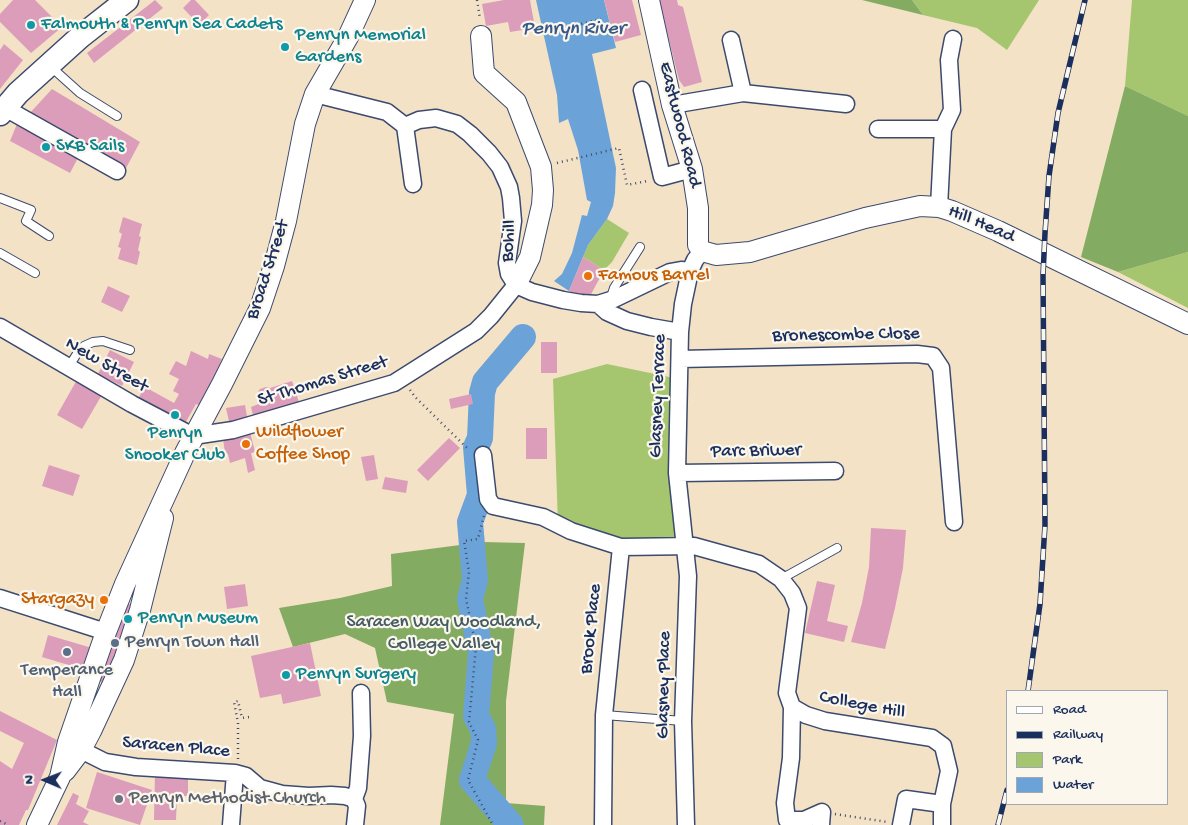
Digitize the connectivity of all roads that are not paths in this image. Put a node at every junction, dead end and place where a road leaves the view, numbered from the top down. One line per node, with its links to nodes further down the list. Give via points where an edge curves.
1 (126, 0): 7 (main road)
2 (365, 0): 10 (street, Broad Street)
3 (648, 0): 12 (street, Eastwood Road)
4 (481, 36): 29 (street, Bohill, via 484,73 516,102 541,167 542,205 530,257)
5 (953, 39): 17 (street, via 949,60 952,110)
6 (731, 40): 9 (street)
7 (49, 65): 13 (main road); 14 (lane, via 80,93)
8 (642, 90): 18 (street, via 662,177)
9 (742, 93): 11 (street); 12 (street)
10 (315, 94): 15 (street, via 388,112); 38 (street, Broad Street, via 305,124 286,220 263,300)
11 (846, 104)
12 (672, 105): 18 (street, Eastwood Road)
13 (3, 111): 19 (street)
14 (117, 116)
15 (404, 126): 20 (street); 29 (street, Bohill, via 436,118 457,124 500,167 511,198 513,221 507,263)
16 (878, 129): 17 (street)
17 (942, 129): 22 (street)
18 (692, 169): 25 (street, Eastwood Road, via 698,208 698,245)
19 (117, 171)
20 (413, 184)
21 (0, 198): 23 (lane, via 32,210 26,221)
22 (939, 207): 25 (street, Hill Head, via 920,206 865,218 750,252 716,255); 32 (street, Hill Head, via 998,230)
23 (49, 236)
24 (640, 247): 30 (lane, via 614,288)
25 (702, 250): 27 (street, Glasney Terrace)
26 (0, 253): 28 (lane)
27 (690, 272): 30 (street, via 678,270 663,275); 34 (street, Glasney Terrace)
28 (35, 273)
29 (516, 285): 31 (street, via 581,304); 38 (street, St Thomas Street, via 476,331 394,383 241,428)
30 (614, 299): 31 (street)
31 (598, 304): 34 (street, via 627,321)
32 (1188, 324)
33 (0, 327): 37 (street, New Street)
34 (680, 332): 36 (street, Glasney Terrace)
35 (130, 350): 37 (lane, via 102,341 93,342 78,352)
36 (680, 359): 41 (street, Glasney Terrace); 43 (street, Bronescombe Close, via 933,356 941,368)
37 (68, 368): 38 (street, New Street)
38 (193, 436): 42 (street, Broad Street)
39 (477, 454): 45 (street, College Hill, via 488,499 493,506 543,517 571,532)
40 (835, 470): 41 (street, Parc Briwer)
41 (677, 472): 44 (street, Glasney Terrace)
42 (167, 494): 49 (street, via 146,534); 54 (street, via 159,537 124,660)
43 (954, 522)
44 (685, 545): 45 (street, College Hill); 47 (street, College Hill, via 759,564); 53 (street, Glasney Place, via 688,576)
45 (621, 547): 52 (street, Brook Place)
46 (837, 548): 47 (lane)
47 (781, 579): 51 (street, College Hill, via 798,608 787,693)
48 (0, 598): 49 (street)
49 (106, 632): 56 (street, via 68,742)
50 (362, 693): 57 (street, via 362,736)
51 (792, 708): 58 (street, College Hill, via 825,721 932,738 943,746 949,771); 59 (street, via 786,820)
52 (604, 715): 53 (lane); 63 (street, Brook Place)
53 (683, 720): 64 (street, Glasney Place)
54 (81, 750): 55 (street, Saracen Place, via 105,762 136,767); 56 (street)
55 (237, 773): 57 (street, Saracen Place, via 271,792 345,796); 61 (street)
56 (60, 777): 60 (street)
57 (354, 800): 62 (street)
58 (942, 804): 65 (street, via 906,799); 66 (street, College Hill)
59 (821, 819)
60 (37, 825)
61 (231, 825)
62 (356, 825)
63 (603, 825)
64 (686, 825)
65 (901, 825)
66 (942, 825)

